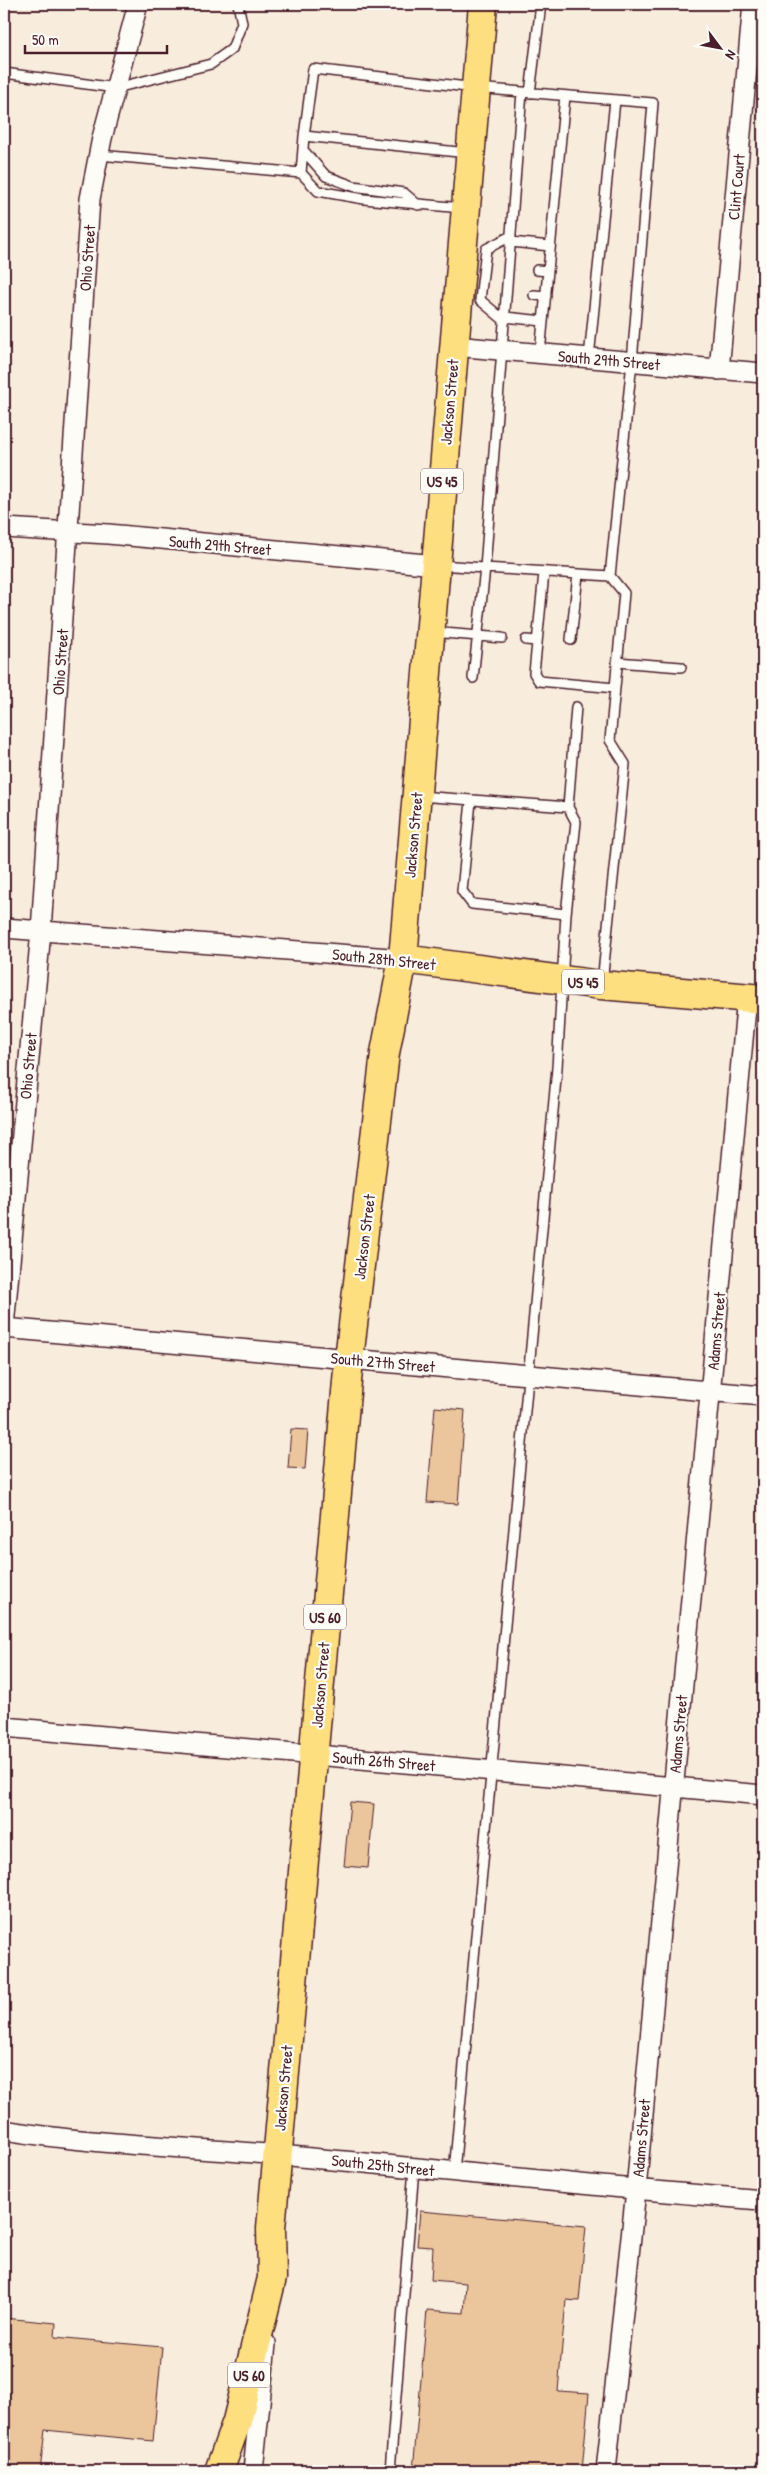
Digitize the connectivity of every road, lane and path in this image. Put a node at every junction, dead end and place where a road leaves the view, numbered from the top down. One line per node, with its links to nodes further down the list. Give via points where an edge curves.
1 (138, 4): 7 (street, Ohio Street)
2 (238, 4): 7 (lane, via 242,23 232,48 211,64)
3 (483, 4): 8 (main road, Jackson Street / US 45)
4 (541, 4): 9 (lane)
5 (753, 4): 32 (street, Clint Court)
6 (4, 74): 7 (lane)
7 (116, 88): 15 (street, Ohio Street)
8 (476, 88): 9 (lane); 12 (lane, via 314,69); 14 (main road, Jackson Street / US 45)
9 (526, 92): 10 (lane); 19 (lane)
10 (565, 96): 11 (lane); 20 (lane)
11 (615, 100): 30 (lane); 31 (lane, via 653,103)
12 (304, 136): 13 (lane); 14 (lane)
13 (303, 150): 16 (lane); 17 (lane, via 326,176 353,186 404,193)
14 (470, 154): 18 (main road, Jackson Street / US 45)
15 (99, 155): 16 (lane); 35 (street, Ohio Street, via 90,199)
16 (302, 173): 17 (lane, via 318,191)
17 (418, 205): 18 (lane)
18 (466, 208): 27 (main road, Jackson Street / US 45)
19 (511, 239): 20 (lane); 25 (lane, via 512,269); 25 (lane, via 486,249 480,300)
20 (550, 246): 22 (lane)
21 (537, 270): 22 (lane)
22 (548, 271): 24 (lane)
23 (534, 295): 24 (lane)
24 (546, 296): 26 (lane)
25 (505, 319): 26 (lane); 28 (lane)
26 (544, 321): 29 (lane)
27 (454, 346): 28 (street, South 29th Street); 36 (main road, Jackson Street / US 45)
28 (502, 350): 29 (street, South 29th Street); 37 (lane)
29 (540, 353): 30 (street, South 29th Street)
30 (589, 358): 31 (street, South 29th Street)
31 (632, 362): 32 (street, South 29th Street); 40 (lane)
32 (719, 370): 33 (street, South 29th Street)
33 (763, 373)
34 (4, 528): 35 (street, South 29th Street)
35 (69, 531): 36 (street, South 29th Street); 59 (street, Ohio Street)
36 (436, 565): 37 (lane); 41 (main road, Jackson Street / US 45)
37 (484, 568): 38 (lane); 42 (lane)
38 (544, 573): 39 (lane); 46 (lane)
39 (578, 574): 40 (lane); 45 (lane)
40 (610, 576): 47 (lane, via 624,593)
41 (430, 632): 42 (lane); 54 (main road, Jackson Street / US 45)
42 (477, 636): 43 (lane); 50 (lane)
43 (502, 638)
44 (526, 640): 46 (lane)
45 (571, 640)
46 (536, 642): 51 (lane, via 534,674 539,681)
47 (617, 662): 48 (lane); 52 (lane)
48 (682, 667)
49 (567, 673): 51 (lane)
50 (473, 678)
51 (566, 683): 52 (lane)
52 (615, 688): 62 (lane, via 610,740 625,764)
53 (576, 707): 56 (lane)
54 (416, 796): 55 (lane); 60 (main road, Jackson Street / US 45)
55 (471, 800): 56 (lane); 57 (lane, via 462,891 472,904)
56 (568, 807): 57 (lane, via 576,822)
57 (566, 914): 61 (lane)
58 (4, 928): 59 (street, South 28th Street)
59 (41, 931): 60 (street, South 28th Street); 64 (street, Ohio Street)
60 (402, 959): 61 (main road, South 28th Street / US 45); 65 (main road, Jackson Street / US 60, via 385,1053)
61 (563, 980): 62 (main road, South 28th Street / US 45); 66 (lane)
62 (601, 985): 63 (main road, South 28th Street / US 45)
63 (755, 998): 67 (street, Adams Street)
64 (4, 1327): 65 (street, South 27th Street)
65 (349, 1359): 66 (street, South 27th Street); 70 (main road, Jackson Street / US 60)
66 (528, 1375): 67 (street, South 27th Street); 71 (lane)
67 (710, 1391): 68 (street, South 27th Street); 72 (street, Adams Street)
68 (763, 1396)
69 (4, 1727): 70 (street, South 26th Street)
70 (314, 1754): 71 (street, South 26th Street); 75 (main road, Jackson Street / US 60)
71 (492, 1771): 72 (street, South 26th Street); 77 (lane)
72 (674, 1787): 73 (street, South 26th Street); 78 (street, Adams Street)
73 (763, 1795)
74 (4, 2130): 75 (street, South 25th Street, via 97,2142)
75 (278, 2155): 76 (street, South 25th Street); 80 (main road, Jackson Street / US 60, via 271,2228)
76 (414, 2168): 77 (street, South 25th Street); 83 (lane)
77 (454, 2172): 78 (street, South 25th Street)
78 (636, 2190): 79 (street, South 25th Street); 84 (street, Adams Street)
79 (763, 2200)
80 (272, 2278): 81 (main road, US 60, via 237,2421); 82 (street, Jackson Street)
81 (219, 2471)
82 (253, 2471)
83 (390, 2471)
84 (606, 2471)

